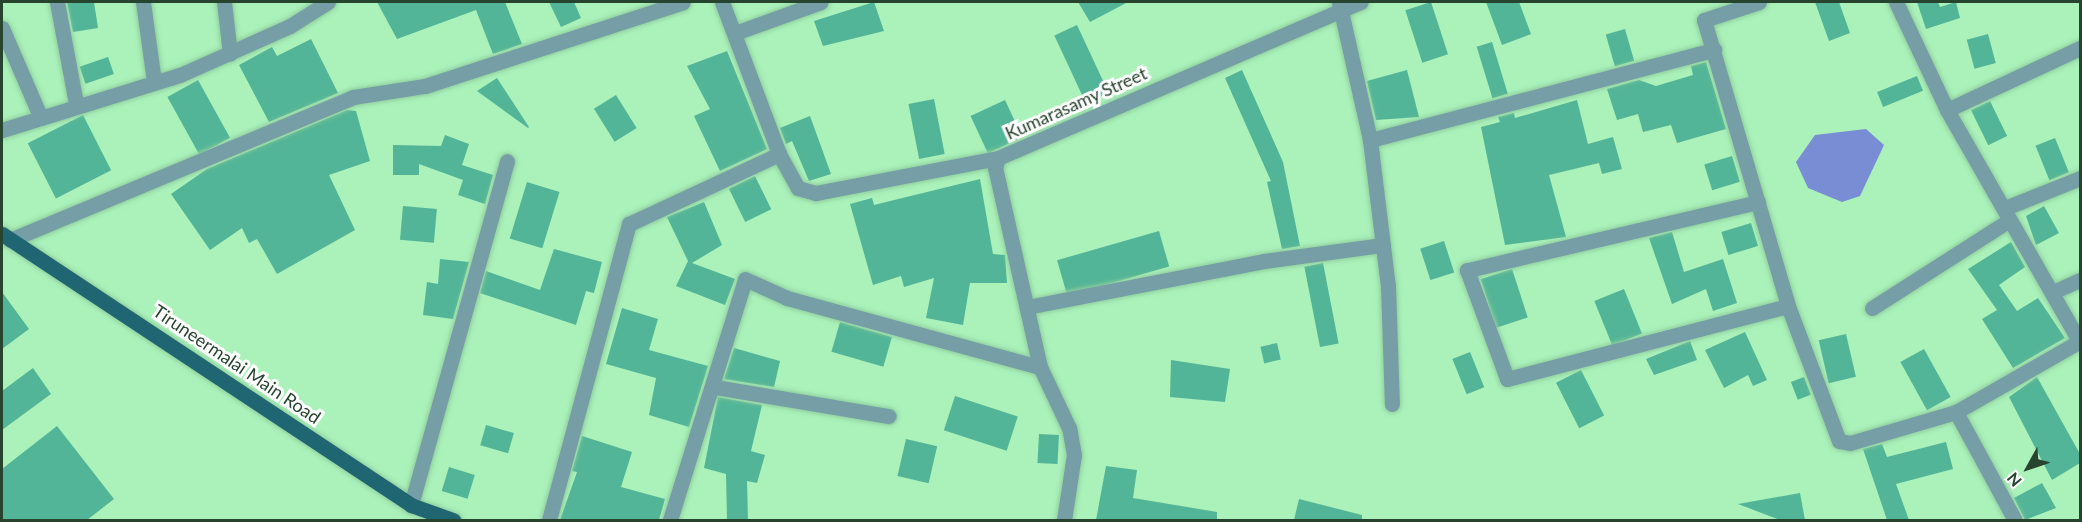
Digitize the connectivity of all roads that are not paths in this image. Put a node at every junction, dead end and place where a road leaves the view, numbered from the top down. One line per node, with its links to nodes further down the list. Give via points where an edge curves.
1 (57, 2): 18 (street)
2 (143, 2): 17 (street)
3 (224, 2): 16 (street)
4 (328, 2): 16 (street)
5 (683, 2): 29 (street, via 424,86 353,97)
6 (722, 2): 13 (street)
7 (821, 2): 13 (street)
8 (1361, 2): 11 (street, Kumarasamy Street)
9 (1759, 2): 15 (street, via 1704,20)
10 (1896, 2): 19 (street)
11 (1341, 5): 22 (street); 24 (street, Kumarasamy Street)
12 (2, 28): 20 (street)
13 (735, 33): 23 (street)
14 (2080, 48): 19 (street)
15 (1714, 50): 22 (street); 27 (street)
16 (230, 54): 17 (street)
17 (154, 81): 18 (street)
18 (76, 104): 20 (street)
19 (1947, 110): 28 (street)
20 (41, 118): 21 (street)
21 (2, 130)
22 (1370, 140): 30 (street)
23 (779, 154): 24 (street, via 798,188 816,193); 44 (street, via 629,224)
24 (998, 158): 34 (street, Kumarasamy Street, via 994,168)
25 (507, 161): 42 (street)
26 (2080, 178): 28 (street)
27 (1758, 202): 33 (street); 33 (street, via 1467,270 1507,379)
28 (2007, 215): 32 (street); 35 (street)
29 (6, 237): 42 (main road, Tiruneermalai Main Road)
30 (1383, 245): 34 (street, via 1264,261); 39 (street)
31 (2080, 280): 32 (street)
32 (2055, 291): 36 (street)
33 (1788, 306): 40 (street, via 1843,444)
34 (1027, 307): 37 (street, Kumarasamy Street)
35 (1872, 308)
36 (2080, 342): 40 (street)
37 (1040, 367): 38 (street, via 787,298 745,279); 46 (street, Kumarasamy Street, via 1061,406 1074,455)
38 (715, 387): 41 (street); 45 (street)
39 (1392, 404)
40 (1956, 412): 47 (street)
41 (888, 416)
42 (411, 505): 43 (main road, Tiruneermalai Main Road)
43 (453, 520)
44 (549, 520)
45 (670, 520)
46 (1064, 520)
47 (2015, 520)

